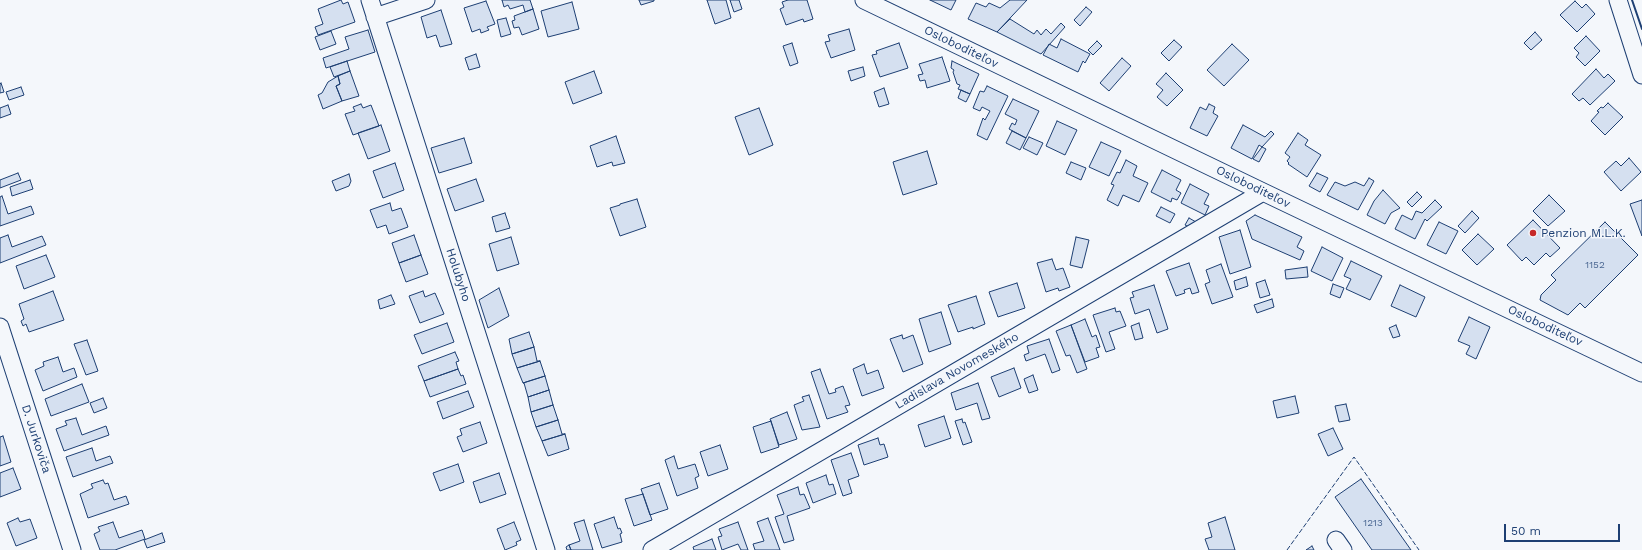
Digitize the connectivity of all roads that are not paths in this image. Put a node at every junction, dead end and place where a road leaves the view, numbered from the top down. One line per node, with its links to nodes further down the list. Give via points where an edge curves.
1 (370, 0): 5 (street, Holubyho)
2 (426, 0): 5 (street)
3 (864, 0): 7 (street, Osloboditeľov)
4 (1618, 0): 6 (street)
5 (375, 17): 11 (street, Holubyho)
6 (1642, 75)
7 (1263, 192): 9 (street, Osloboditeľov); 12 (street, Ladislava Novomeského)
8 (0, 327): 10 (street, D. Jurkoviča)
9 (1642, 373)
10 (72, 550)
11 (546, 550)
12 (652, 550)

